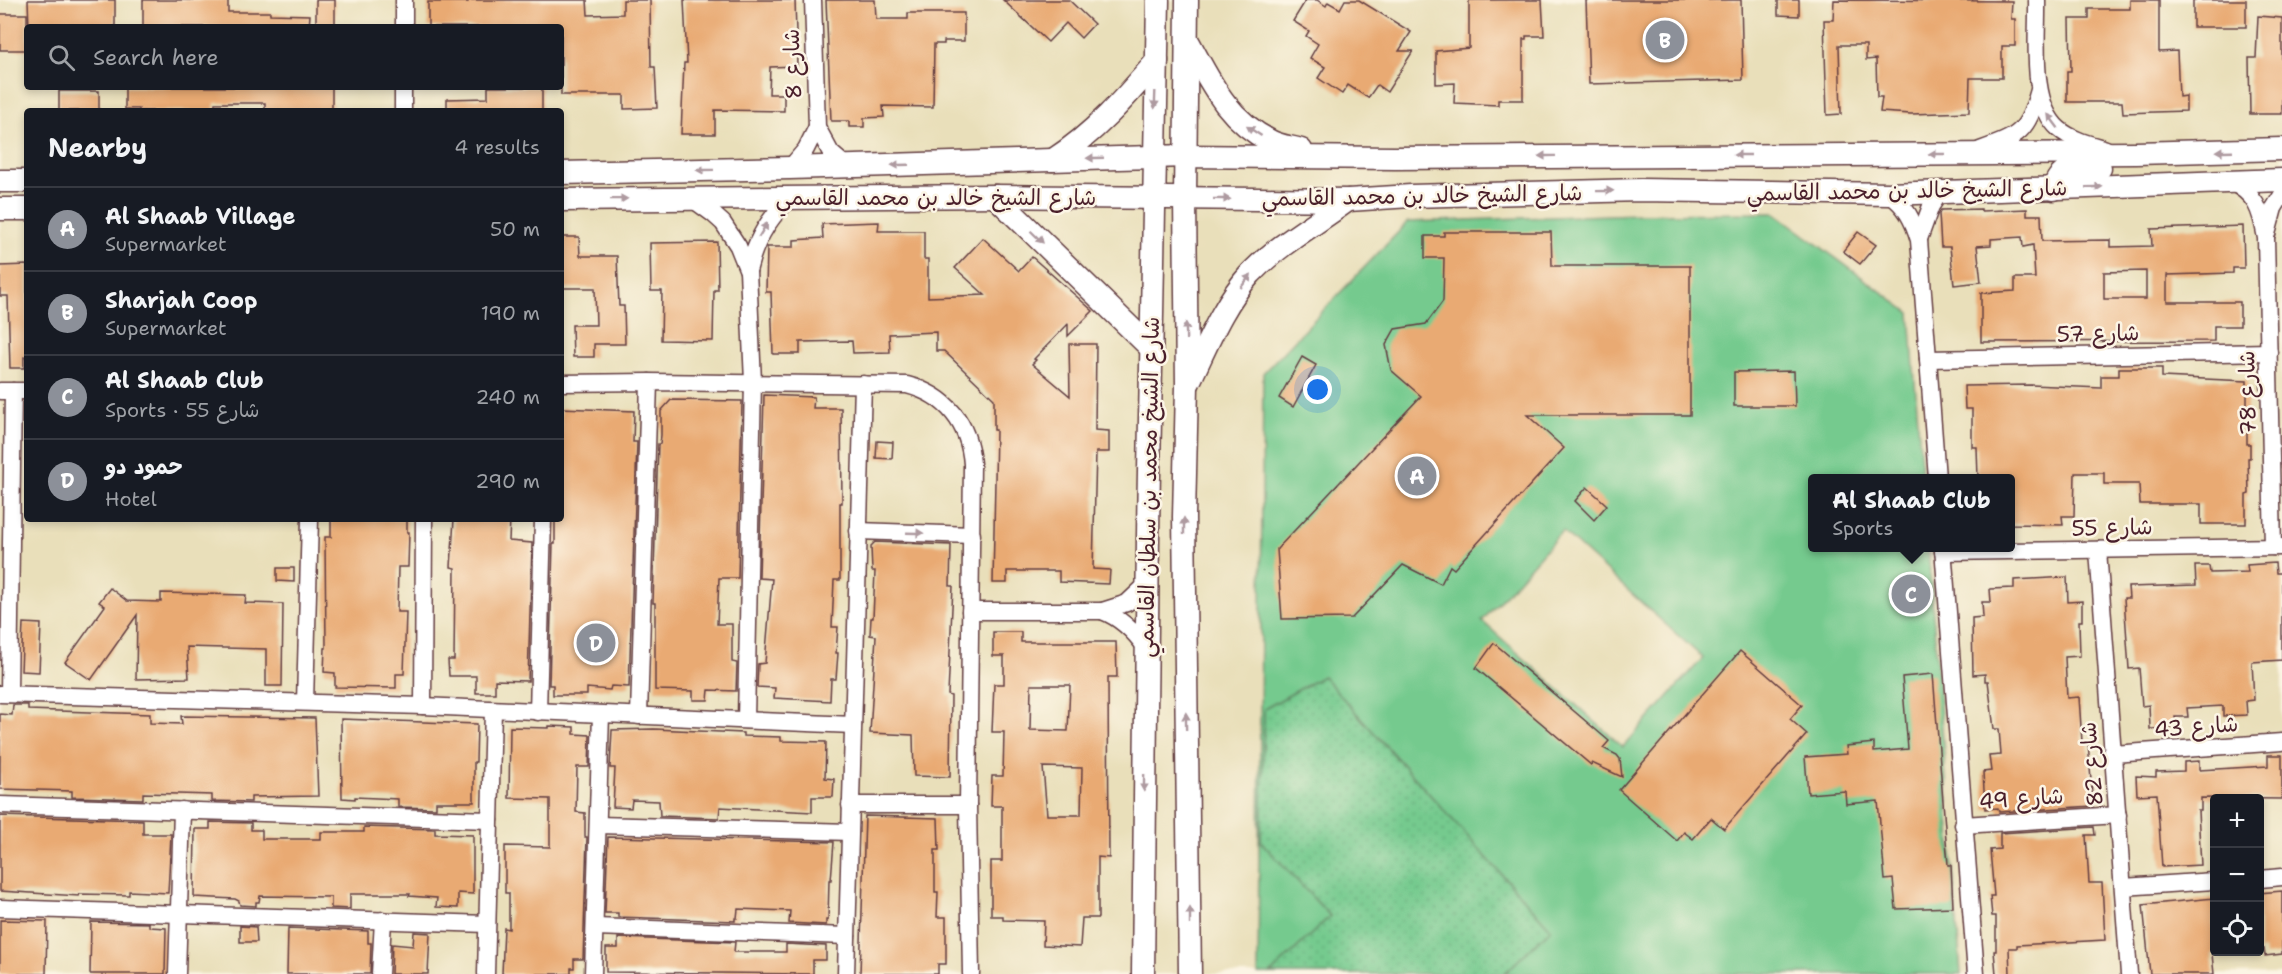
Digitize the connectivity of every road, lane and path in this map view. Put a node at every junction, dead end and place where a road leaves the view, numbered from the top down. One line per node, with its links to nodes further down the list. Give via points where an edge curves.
1 (404, 0): 6 (street)
2 (813, 0): 12 (street, شارع 8)
3 (1158, 0): 8 (main road, شارع الشيخ محمد بن سلطان القاسمي)
4 (1187, 0): 7 (main road, شارع الشيخ محمد بن سلطان القاسمي)
5 (2037, 0): 9 (street)
6 (404, 24)
7 (1188, 41): 16 (main road, شارع الشيخ محمد بن سلطان القاسمي); 18 (main road, one-way to 7, via 1272,142 1248,128 1228,110)
8 (1157, 61): 17 (main road, شارع الشيخ محمد بن سلطان القاسمي, one-way to 17); 19 (main road, via 1101,123)
9 (2039, 89): 14 (street, one-way to 9, via 2079,140 2058,128 2047,113); 15 (street, via 2033,111 2021,131)
10 (403, 90): 11 (street)
11 (403, 108)
12 (817, 127): 20 (street, شارع 8, via 831,153); 21 (street, شارع 8)
13 (2282, 148): 14 (main road, شارع الشيخ خالد بن محمد القاسمي, one-way to 14)
14 (2128, 153): 15 (main road, شارع الشيخ خالد بن محمد القاسمي); 27 (main road, via 2127,163 2115,168 2065,171)
15 (1965, 154): 18 (main road, شارع الشيخ خالد بن محمد القاسمي, one-way to 18)
16 (1186, 156): 17 (main road, شارع الشيخ خالد بن محمد القاسمي); 18 (main road, شارع الشيخ خالد بن محمد القاسمي); 35 (main road, شارع الشيخ محمد بن سلطان القاسمي)
17 (1153, 157): 19 (main road, شارع الشيخ خالد بن محمد القاسمي, one-way to 19); 34 (main road, شارع الشيخ محمد بن سلطان القاسمي)
18 (1328, 158)
19 (1053, 160): 20 (main road, شارع الشيخ خالد بن محمد القاسمي, one-way to 20)
20 (846, 166): 21 (main road, شارع الشيخ خالد بن محمد القاسمي)
21 (790, 168): 22 (main road, شارع الشيخ خالد بن محمد القاسمي, one-way to 22)
22 (564, 173)
23 (2282, 180): 26 (main road, شارع الشيخ خالد بن محمد القاسمي)
24 (0, 181): 25 (main road)
25 (24, 181)
26 (2229, 182): 27 (main road, شارع الشيخ خالد بن محمد القاسمي, one-way to 26); 40 (street, شارع 78, via 2253,198)
27 (2054, 189): 28 (main road, شارع الشيخ خالد بن محمد القاسمي)
28 (1941, 191): 29 (main road, شارع الشيخ خالد بن محمد القاسمي); 41 (street, via 1927,214)
29 (1889, 194): 37 (main road, شارع الشيخ خالد بن محمد القاسمي, one-way to 29, via 1641,190); 41 (street, via 1910,215)
30 (2282, 195): 40 (street, شارع 78)
31 (995, 196): 32 (main road, شارع الشيخ خالد بن محمد القاسمي); 34 (main road, شارع الشيخ خالد بن محمد القاسمي); 43 (main road, one-way to 43)
32 (792, 197): 33 (main road, شارع الشيخ خالد بن محمد القاسمي); 42 (street, one-way to 32, via 763,230)
33 (691, 198): 36 (main road, شارع الشيخ خالد بن محمد القاسمي, one-way to 33); 42 (street, via 723,223)
34 (1152, 198): 35 (main road, شارع الشيخ خالد بن محمد القاسمي); 43 (main road, شارع الشيخ محمد بن سلطان القاسمي)
35 (1185, 199): 37 (main road, شارع الشيخ خالد بن محمد القاسمي, one-way to 37); 50 (main road, شارع الشيخ محمد بن سلطان القاسمي, one-way to 35)
36 (564, 200)
37 (1348, 200): 50 (main road, one-way to 37, via 1222,317 1252,273)
38 (0, 209): 39 (main road)
39 (24, 209)
40 (2266, 238): 44 (street, شارع 78)
41 (1919, 240): 45 (street)
42 (748, 271): 47 (street)
43 (1150, 347): 62 (main road, شارع الشيخ محمد بن سلطان القاسمي)
44 (2269, 352): 45 (street, شارع 57); 58 (street, شارع 78)
45 (1928, 359): 52 (street)
46 (649, 381): 47 (street); 48 (street); 72 (street)
47 (753, 382): 49 (street); 73 (street)
48 (564, 383)
49 (863, 384): 56 (street); 57 (street, via 920,388 933,394 962,423 971,450)
50 (1187, 386): 103 (main road, شارع الشيخ محمد بن سلطان القاسمي, one-way to 50, via 1184,517)
51 (13, 391): 66 (street)
52 (1937, 474)
53 (310, 522): 67 (street)
54 (424, 522): 68 (street)
55 (543, 522): 70 (street)
56 (858, 531): 57 (street, one-way to 57); 74 (street)
57 (972, 535): 63 (street)
58 (2277, 547): 60 (street, شارع 55)
59 (2015, 550): 60 (street, شارع 55)
60 (2098, 550): 76 (street, شارع 82)
61 (1943, 552): 84 (street)
62 (1146, 585): 64 (street, via 1127,603); 65 (main road, شارع الشيخ محمد بن سلطان القاسمي)
63 (970, 610): 64 (street); 79 (street)
64 (1102, 611): 65 (street, via 1127,626)
65 (1146, 648): 102 (main road, شارع الشيخ محمد بن سلطان القاسمي, one-way to 102)
66 (4, 694): 67 (street)
67 (305, 702): 68 (street)
68 (423, 706): 69 (street)
69 (493, 710): 70 (street); 82 (street)
70 (538, 712): 71 (street)
71 (601, 714): 72 (street); 83 (street)
72 (639, 716): 73 (street)
73 (746, 720): 74 (street)
74 (853, 725): 78 (street)
75 (2282, 742): 76 (street, شارع 43)
76 (2113, 754): 81 (street, شارع 82)
77 (0, 805): 80 (street)
78 (850, 805): 79 (street); 85 (street)
79 (968, 805): 101 (street)
80 (182, 810): 82 (street); 91 (street)
81 (2118, 815): 84 (street, شارع 49); 89 (street, شارع 82)
82 (490, 820): 93 (street)
83 (598, 825): 85 (street); 94 (street)
84 (1963, 825): 104 (street)
85 (850, 832): 95 (street)
86 (2282, 877): 87 (street)
87 (2264, 879)
88 (2210, 881): 89 (street)
89 (2123, 887): 105 (street, شارع 82)
90 (0, 908): 91 (street)
91 (179, 914): 92 (street); 96 (street)
92 (383, 920): 93 (street); 97 (street)
93 (487, 924): 98 (street)
94 (595, 927): 95 (street); 99 (street)
95 (847, 936): 100 (street)
96 (177, 974)
97 (380, 974)
98 (486, 974)
99 (593, 974)
100 (846, 974)
101 (970, 974)
102 (1143, 974)
103 (1190, 974)
104 (1976, 974)
105 (2129, 974)

